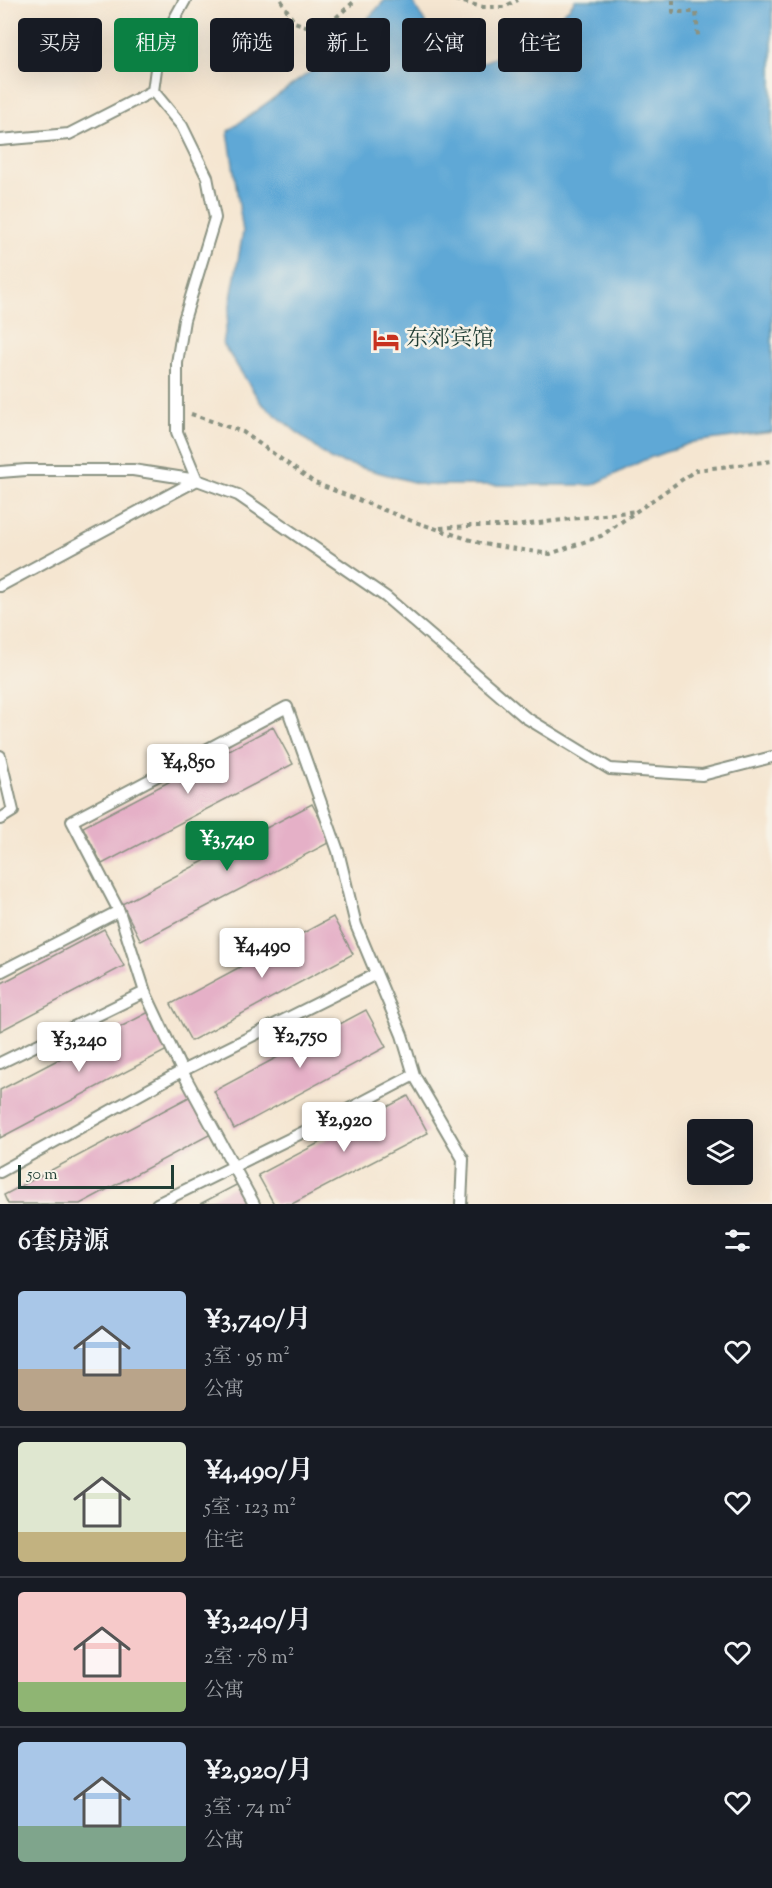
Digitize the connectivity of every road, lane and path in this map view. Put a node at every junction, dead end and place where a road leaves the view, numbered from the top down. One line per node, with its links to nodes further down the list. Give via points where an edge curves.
1 (185, 0): 8 (lane, via 159,47)
2 (281, 0): 3 (path, via 294,22 309,27 325,27)
3 (356, 0)
4 (455, 0): 5 (path, via 483,7 504,7)
5 (518, 0)
6 (673, 0): 7 (path, via 673,12 696,12)
7 (698, 36)
8 (153, 91): 9 (lane, via 69,134); 10 (lane, via 182,126 207,177 215,218 184,320 177,363)
9 (0, 140)
10 (177, 409): 13 (lane, via 177,432); 15 (path, via 243,432 315,483)
11 (772, 461): 14 (path, via 696,470)
12 (0, 472): 13 (lane, via 133,470)
13 (197, 480): 16 (lane); 18 (lane, via 238,495 386,597 525,717 610,768 702,776)
14 (637, 511): 15 (path, via 514,526); 15 (path, via 601,536 550,554 483,544)
15 (436, 529)
16 (0, 586)
17 (0, 756): 19 (lane, via 13,811)
18 (772, 757)
19 (0, 819)
20 (119, 911): 21 (lane); 22 (lane, via 72,821 287,707 338,851 356,925); 23 (lane)
21 (0, 972)
22 (376, 974): 25 (lane); 26 (lane)
23 (145, 992): 24 (lane); 25 (lane)
24 (0, 1063)
25 (182, 1071): 27 (lane); 28 (lane)
26 (414, 1075): 27 (lane); 31 (lane, via 463,1159)
27 (235, 1166): 29 (lane); 30 (lane)
28 (0, 1172)
29 (157, 1204)
30 (254, 1204)
31 (461, 1204)

